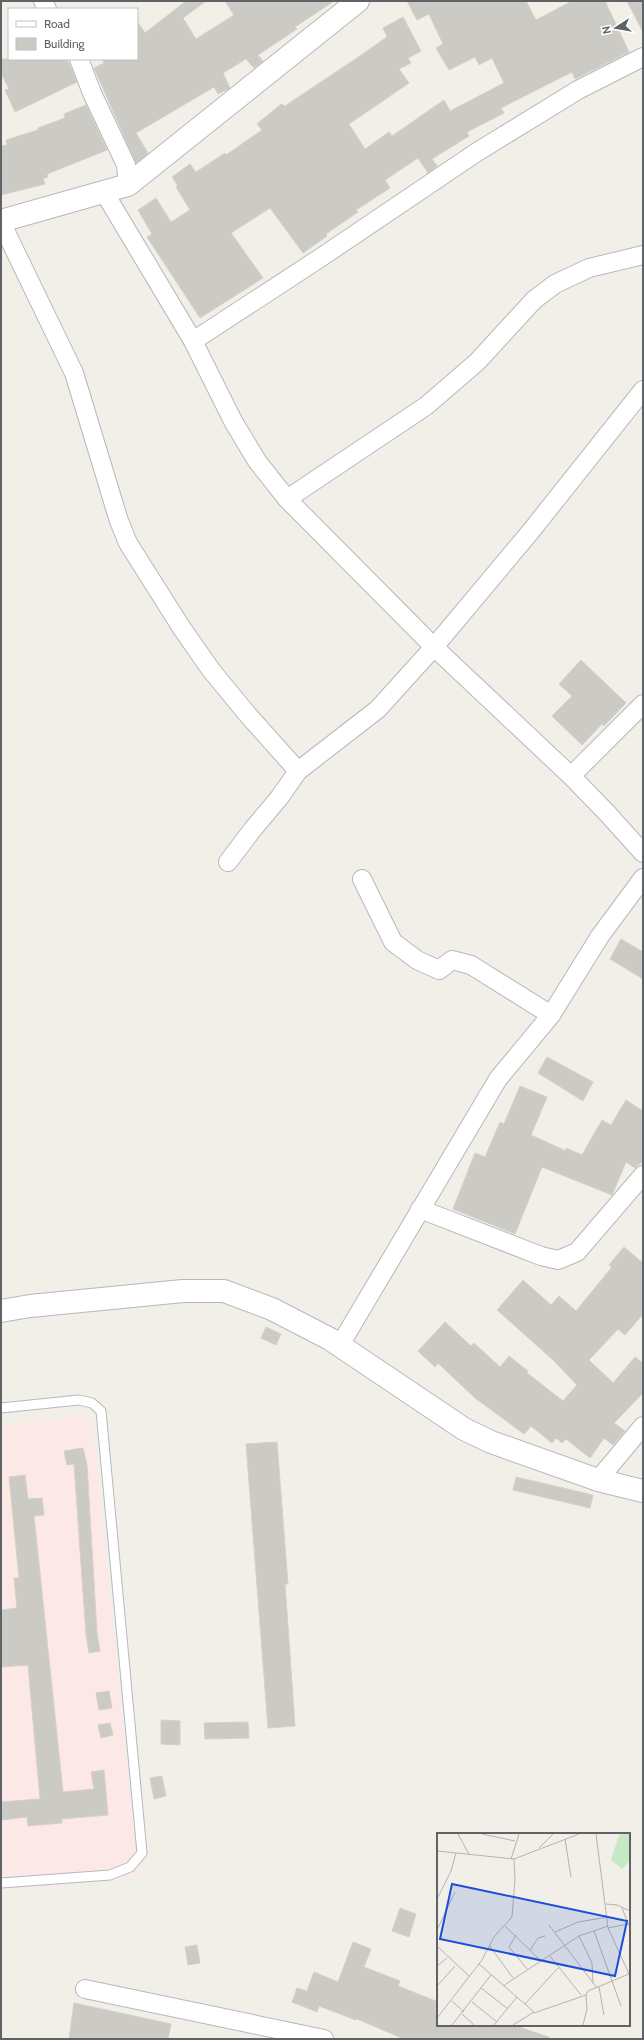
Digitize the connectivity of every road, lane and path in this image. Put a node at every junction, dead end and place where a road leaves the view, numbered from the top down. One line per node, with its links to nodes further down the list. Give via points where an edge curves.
1 (358, 1): 4 (street)
2 (643, 57): 8 (street, via 578,90 477,152)
3 (79, 60): 4 (street, via 126,165)
4 (128, 186): 5 (street)
5 (104, 192): 6 (street); 8 (street)
6 (1, 221): 13 (street, via 74,373 128,543 211,670 248,716)
7 (643, 255): 10 (street, via 589,268 555,284 534,300 477,362 426,406)
8 (192, 341): 10 (street, via 233,421 257,461)
9 (643, 390): 11 (street)
10 (287, 499): 11 (street)
11 (434, 647): 13 (street, via 378,709); 14 (street)
12 (643, 704): 14 (street)
13 (298, 770): 16 (street)
14 (571, 776): 15 (street)
15 (643, 854)
16 (228, 862)
17 (362, 878): 19 (street, via 393,942 408,954 439,970 452,960 471,965)
18 (643, 878): 19 (street, via 600,936)
19 (551, 1015): 21 (street, via 498,1079)
20 (643, 1175): 21 (street, via 577,1252 558,1260 541,1256)
21 (420, 1209): 23 (street)
22 (1, 1311): 23 (street, via 183,1291 224,1291 272,1309)
23 (340, 1345): 26 (street, via 464,1429 491,1442)
24 (1, 1408): 28 (lane, via 79,1400 92,1403 101,1411 142,1853 130,1867 110,1875)
25 (643, 1426): 26 (street)
26 (598, 1480): 27 (street)
27 (643, 1491)
28 (1, 1883)
29 (84, 1989): 30 (street)
30 (324, 2039)

